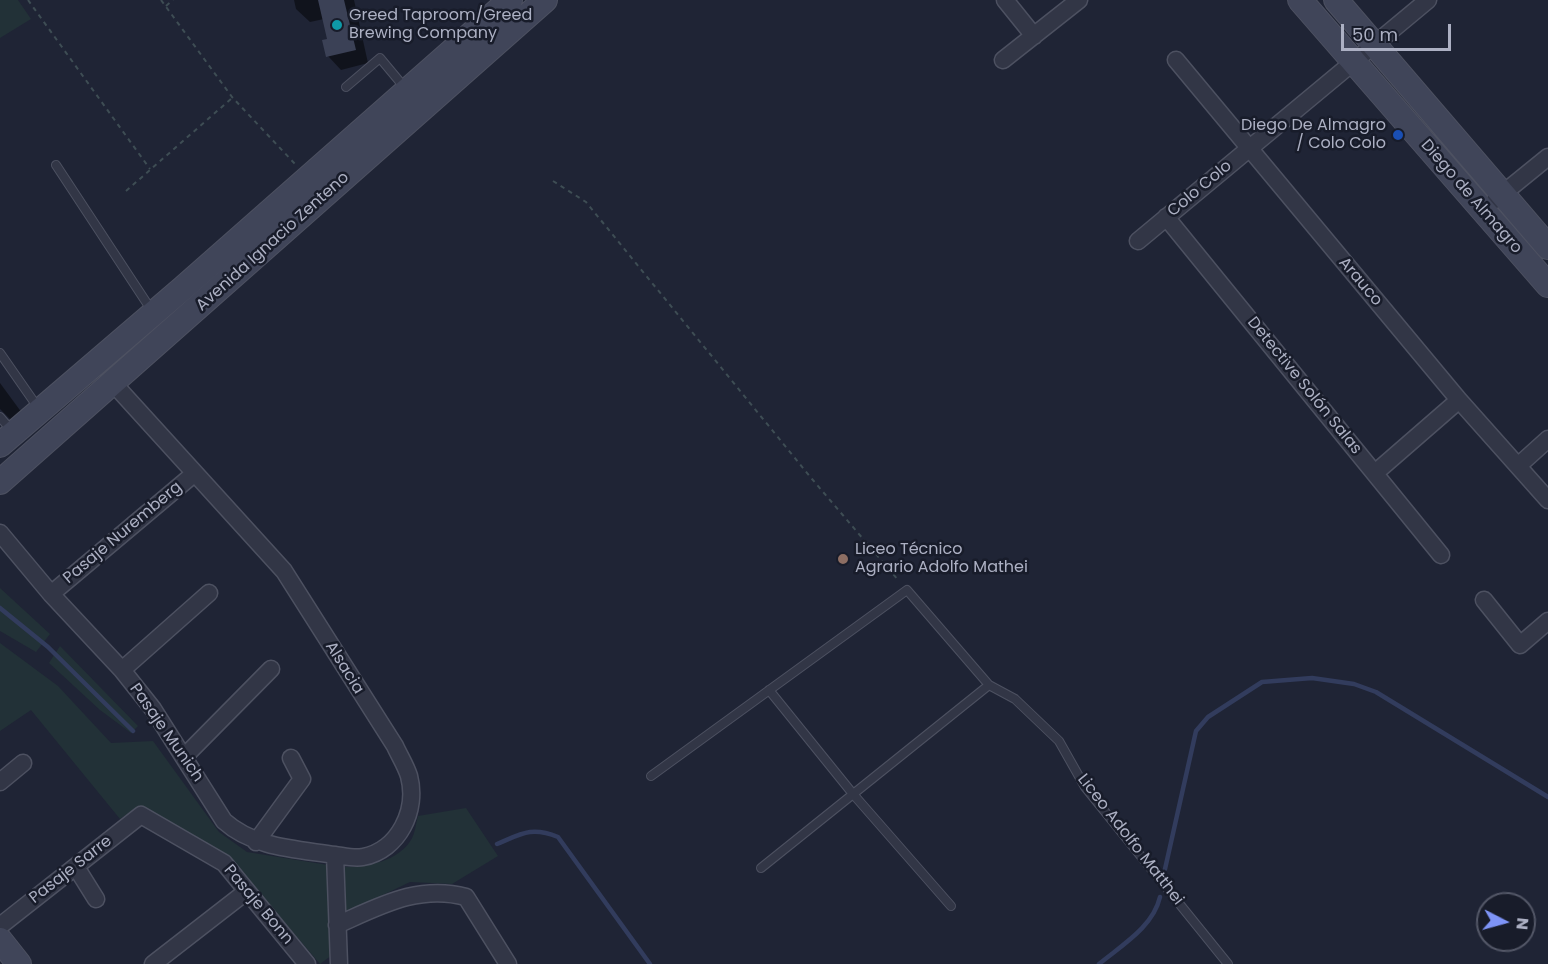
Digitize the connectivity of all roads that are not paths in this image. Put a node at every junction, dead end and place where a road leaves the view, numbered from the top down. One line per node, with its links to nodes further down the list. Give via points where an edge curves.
1 (510, 0): 8 (main road, Avenida Ignacio Zenteno)
2 (545, 0): 8 (main road, Avenida Ignacio Zenteno)
3 (1005, 0): 9 (street)
4 (1079, 0): 9 (street)
5 (1336, 0): 10 (main road, Diego de Almagro)
6 (1428, 0): 10 (street, Colo Colo)
7 (1312, 4): 13 (main road, Diego de Almagro)
8 (497, 27): 15 (main road, Avenida Ignacio Zenteno); 26 (main road, Avenida Ignacio Zenteno)
9 (1034, 36): 11 (street)
10 (1374, 45): 13 (street, Colo Colo); 19 (main road, Diego de Almagro)
11 (1003, 60)
12 (1176, 60): 16 (street, Arauco)
13 (1353, 62): 16 (street, Colo Colo); 20 (main road, Diego de Almagro)
14 (346, 87): 15 (lane, via 380,58)
15 (407, 91): 25 (main road, Avenida Ignacio Zenteno)
16 (1248, 149): 21 (street, Colo Colo); 29 (street, Arauco)
17 (1548, 157): 19 (street)
18 (56, 165): 25 (lane)
19 (1503, 194): 20 (street); 23 (main road, Diego de Almagro)
20 (1484, 210): 24 (main road, Diego de Almagro)
21 (1166, 217): 22 (street, Colo Colo); 34 (street, Detective Solón Salas)
22 (1138, 240)
23 (1548, 247)
24 (1548, 285)
25 (154, 314): 26 (main road); 30 (main road, Avenida Ignacio Zenteno)
26 (166, 337): 28 (main road, Avenida Ignacio Zenteno)
27 (0, 353): 30 (lane)
28 (113, 383): 35 (street, Alsacia); 36 (main road, Avenida Ignacio Zenteno)
29 (1459, 400): 33 (street, Arauco); 34 (street)
30 (40, 411): 31 (main road, Avenida Ignacio Zenteno)
31 (5, 432)
32 (1548, 439): 33 (street)
33 (1518, 466): 37 (street, Arauco)
34 (1375, 472): 39 (street, Detective Solón Salas)
35 (195, 473): 41 (street, Pasaje Nuremberg); 56 (street, Alsacia, via 284,571 395,746 409,776 409,804 398,838 363,857)
36 (0, 483)
37 (1548, 500)
38 (0, 532): 41 (street, Pasaje Munich)
39 (1441, 555)
40 (209, 593): 45 (street)
41 (51, 594): 45 (street, Pasaje Munich)
42 (1484, 600): 43 (street, via 1520,645)
43 (1548, 621)
44 (271, 669): 48 (street)
45 (122, 670): 48 (street, Pasaje Munich)
46 (989, 685): 47 (lane, Liceo Adolfo Matthei, via 907,591); 53 (lane); 70 (lane, Liceo Adolfo Matthei, via 1015,699 1059,741 1085,787)
47 (769, 690): 51 (lane); 53 (lane)
48 (184, 757): 55 (street, Pasaje Munich, via 224,821)
49 (291, 758): 55 (street, via 302,779)
50 (23, 763): 52 (street)
51 (651, 776)
52 (0, 782)
53 (853, 794): 58 (lane); 61 (lane)
54 (141, 815): 57 (street, Pasaje Sarre); 59 (street, Pasaje Bonn, via 224,863)
55 (256, 842): 56 (street, Pasaje Munich)
56 (335, 855): 62 (street)
57 (75, 867): 60 (street); 63 (street, Pasaje Sarre)
58 (761, 868)
59 (247, 891): 66 (street); 67 (street, Pasaje Bonn)
60 (96, 899)
61 (951, 906)
62 (337, 925): 68 (street); 69 (street, via 403,896 447,892 466,897)
63 (0, 926)
64 (0, 940): 65 (main road)
65 (18, 964)
66 (153, 964)
67 (307, 964)
68 (339, 964)
69 (508, 964)
70 (1228, 964)

